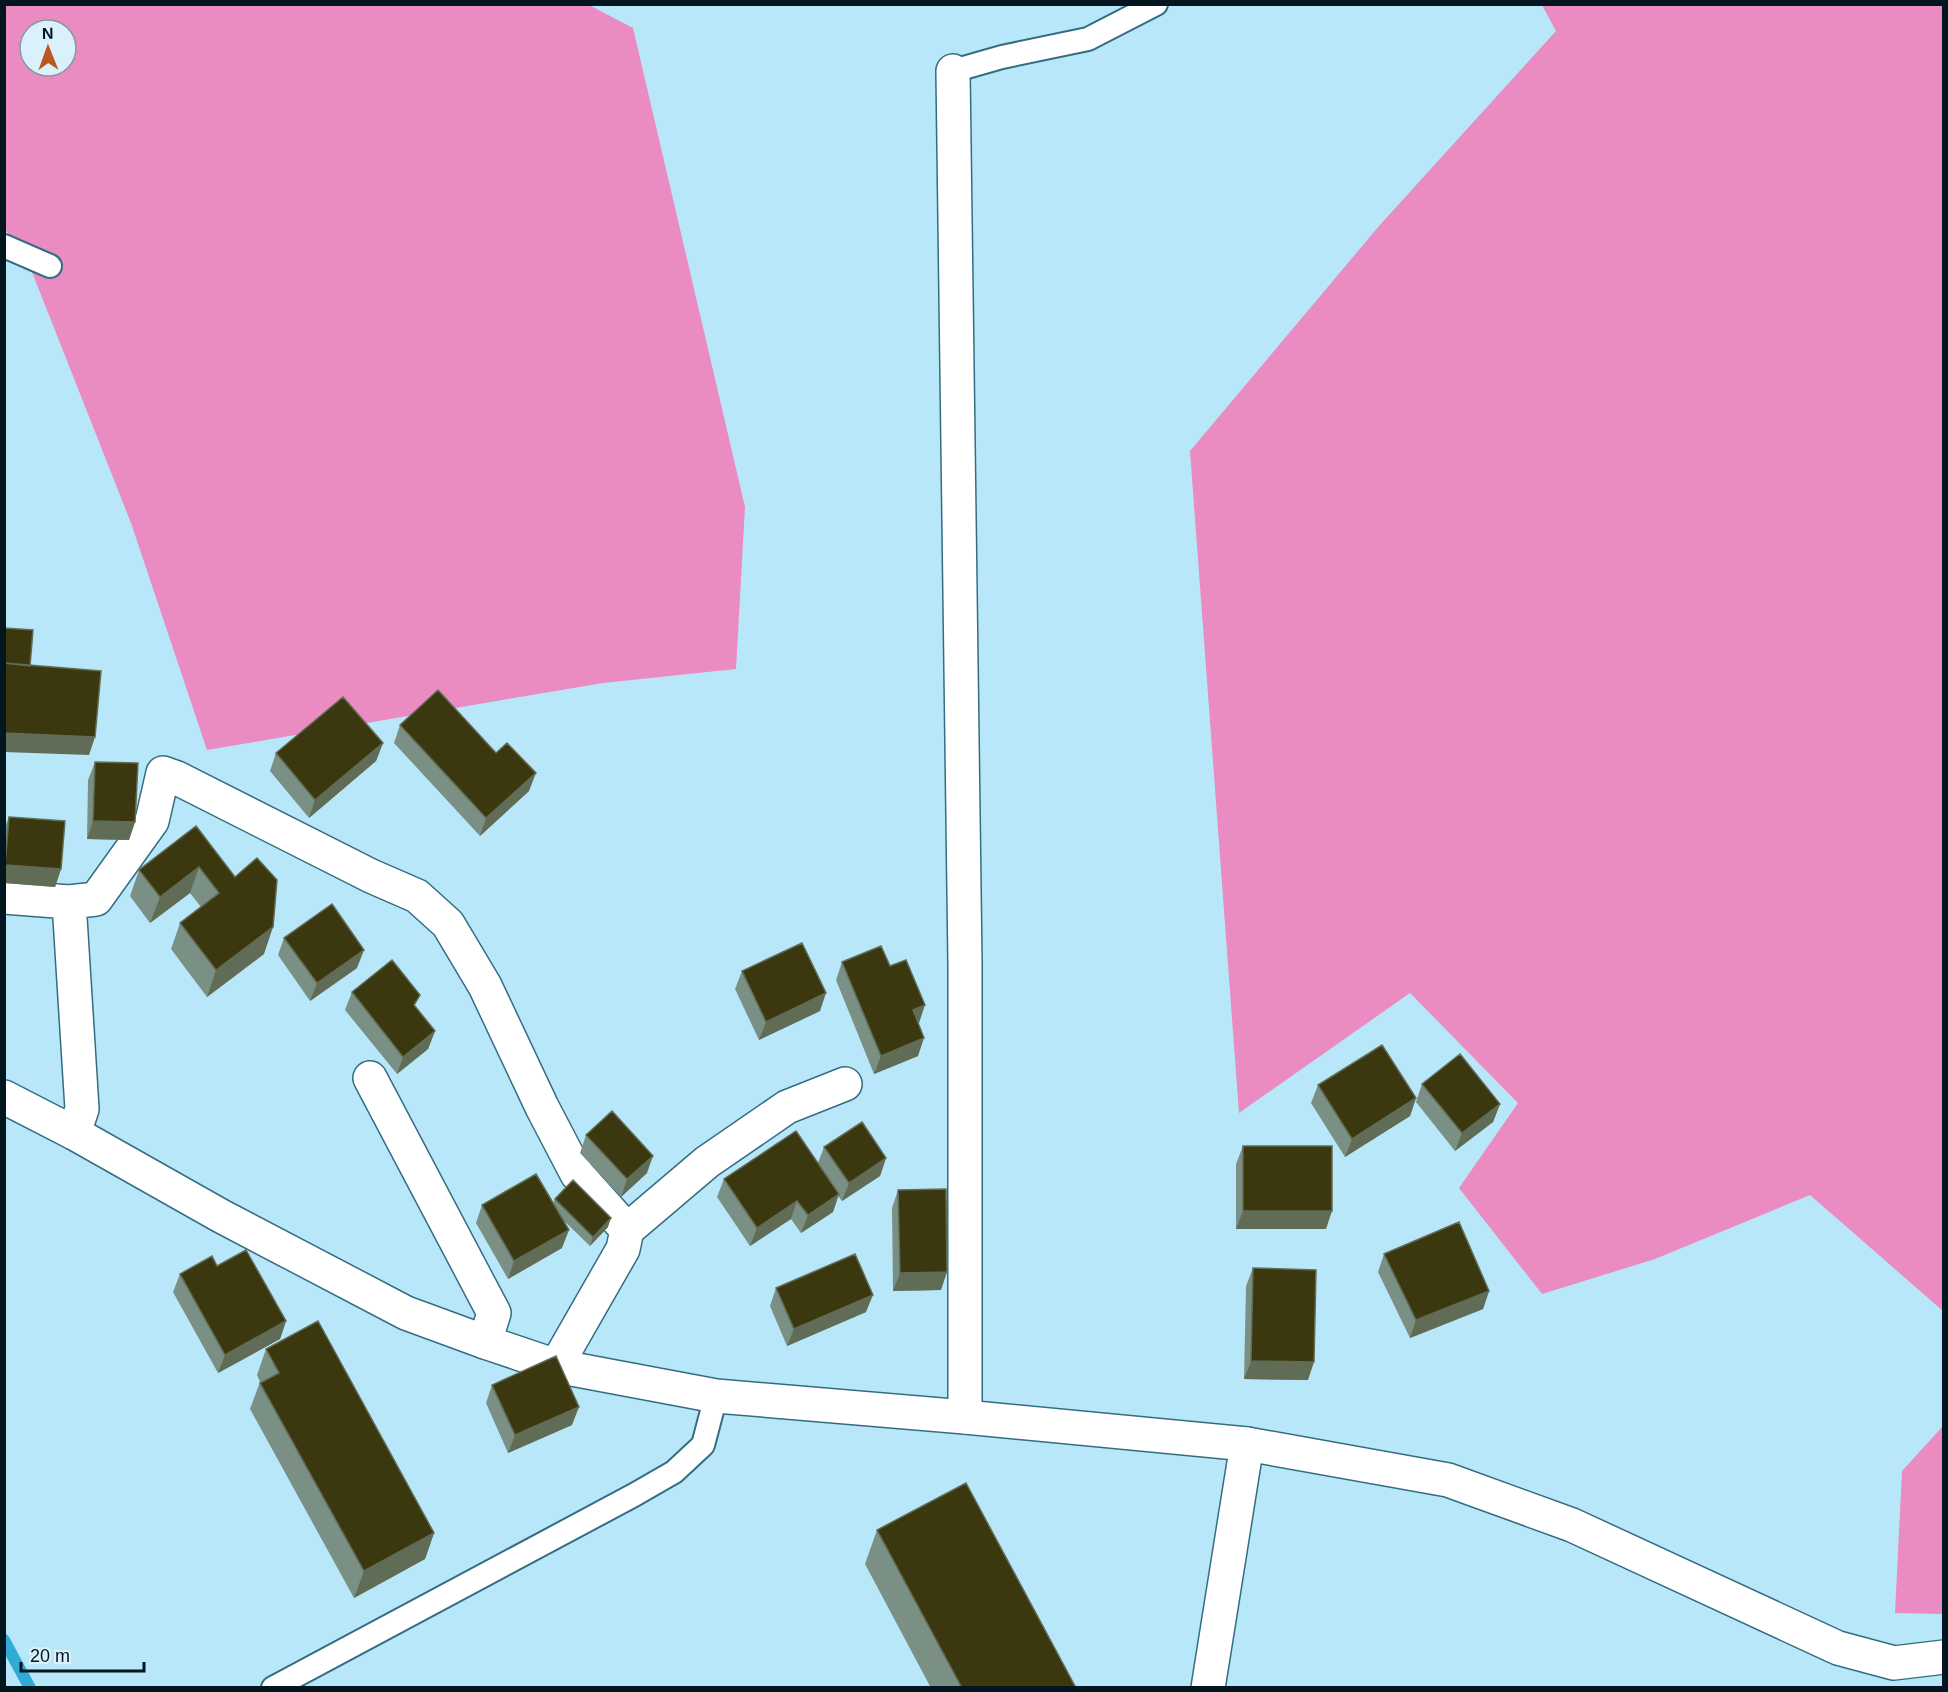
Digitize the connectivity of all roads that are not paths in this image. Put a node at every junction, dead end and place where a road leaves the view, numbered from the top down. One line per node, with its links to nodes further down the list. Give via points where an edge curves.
1 (1156, 4): 2 (lane, via 1088,39)
2 (952, 71): 15 (street, via 965,964)
3 (4, 246): 4 (lane)
4 (50, 266)
5 (4, 897): 6 (street)
6 (69, 902): 10 (street, via 82,1109); 11 (street, via 96,899 152,821 163,773 417,896 447,924 485,986 577,1174)
7 (370, 1078): 12 (street, via 494,1313)
8 (845, 1084): 11 (street, via 787,1107 706,1162)
9 (4, 1097): 10 (street)
10 (74, 1133): 12 (street, via 396,1308)
11 (627, 1230): 13 (street, via 623,1249)
12 (484, 1342): 13 (street)
13 (556, 1365): 14 (street)
14 (716, 1396): 15 (street); 18 (lane, via 703,1445 674,1472)
15 (965, 1417): 16 (street)
16 (1247, 1444): 17 (street, via 1448,1480 1572,1525 1838,1648 1894,1663); 19 (street)
17 (1944, 1657)
18 (273, 1688)
19 (1208, 1688)

